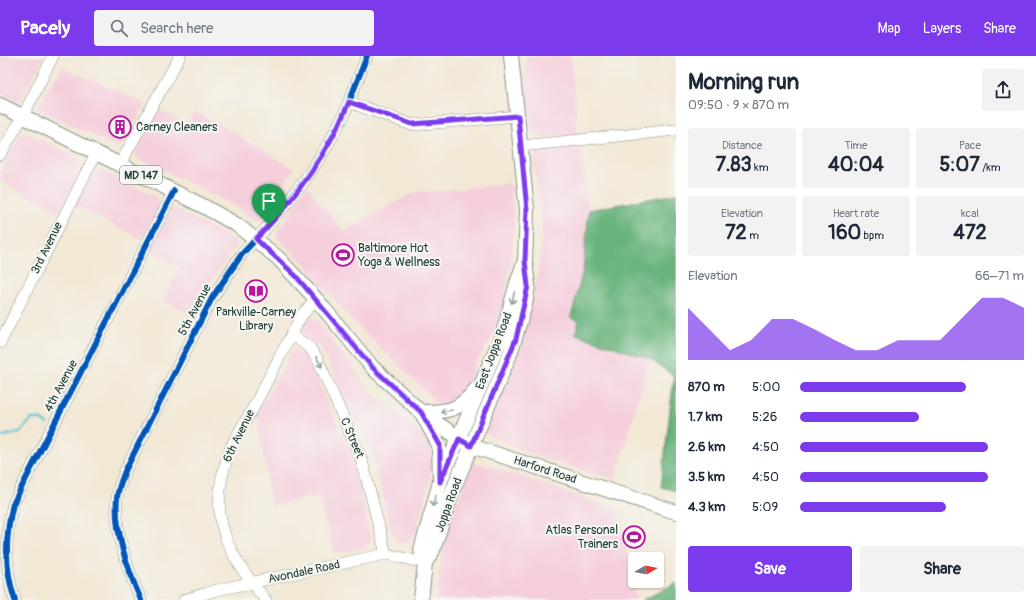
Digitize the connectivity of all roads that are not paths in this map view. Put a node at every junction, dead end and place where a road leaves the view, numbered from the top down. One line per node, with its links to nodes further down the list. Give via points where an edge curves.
1 (53, 56): 7 (street)
2 (180, 56): 13 (street)
3 (367, 56): 5 (street, 5th Avenue)
4 (511, 56): 8 (main road, East Joppa Road)
5 (349, 102): 8 (street, via 412,124); 15 (street, 5th Avenue, via 336,132 308,176)
6 (0, 105): 7 (main road, MD 147)
7 (23, 116): 11 (main road, MD 147); 12 (street)
8 (518, 116): 10 (main road, East Joppa Road)
9 (676, 130): 10 (street)
10 (521, 146): 16 (main road, East Joppa Road, via 527,224)
11 (96, 152): 13 (main road, MD 147); 19 (street, 3rd Avenue)
12 (0, 156)
13 (120, 164): 14 (main road, MD 147)
14 (174, 191): 15 (main road, MD 147, via 222,216); 29 (street, 4th Avenue, via 13,504 6,541 9,579)
15 (256, 239): 17 (main road, MD 147, via 278,258); 30 (street, 5th Avenue, via 242,254 212,298 121,482 117,496 119,526 127,563)
16 (525, 261): 20 (main road, East Joppa Road, one-way to 20, via 503,333); 23 (main road, East Joppa Road, via 528,286 516,339)
17 (316, 299): 18 (street, 6th Avenue, via 308,306); 21 (main road, MD 147, via 373,368)
18 (292, 335): 26 (street, C Street, one-way to 26, via 310,348 318,360 356,445); 28 (street, 6th Avenue, via 229,451 221,482 220,508 226,540 236,562)
19 (0, 344)
20 (485, 378): 21 (main road, one-way to 21, via 472,395 457,408 441,412); 22 (main road, East Joppa Road)
21 (421, 412): 22 (main road, Harford Road / MD 147); 24 (main road, via 440,445)
22 (459, 439): 23 (main road, Harford Road / MD 147); 24 (main road, Joppa Road)
23 (471, 446): 25 (main road, Harford Road / MD 147); 27 (main road, Joppa Road, via 444,513 433,550)
24 (440, 482): 27 (main road, Joppa Road, one-way to 27, via 421,550)
25 (676, 512)
26 (386, 554): 27 (street, Avondale Road); 28 (street, Avondale Road)
27 (425, 562): 33 (main road, Joppa Road)
28 (251, 583): 31 (street, Avondale Road); 32 (street, 6th Avenue)
29 (15, 600)
30 (141, 600)
31 (184, 600)
32 (266, 600)
33 (421, 600)

